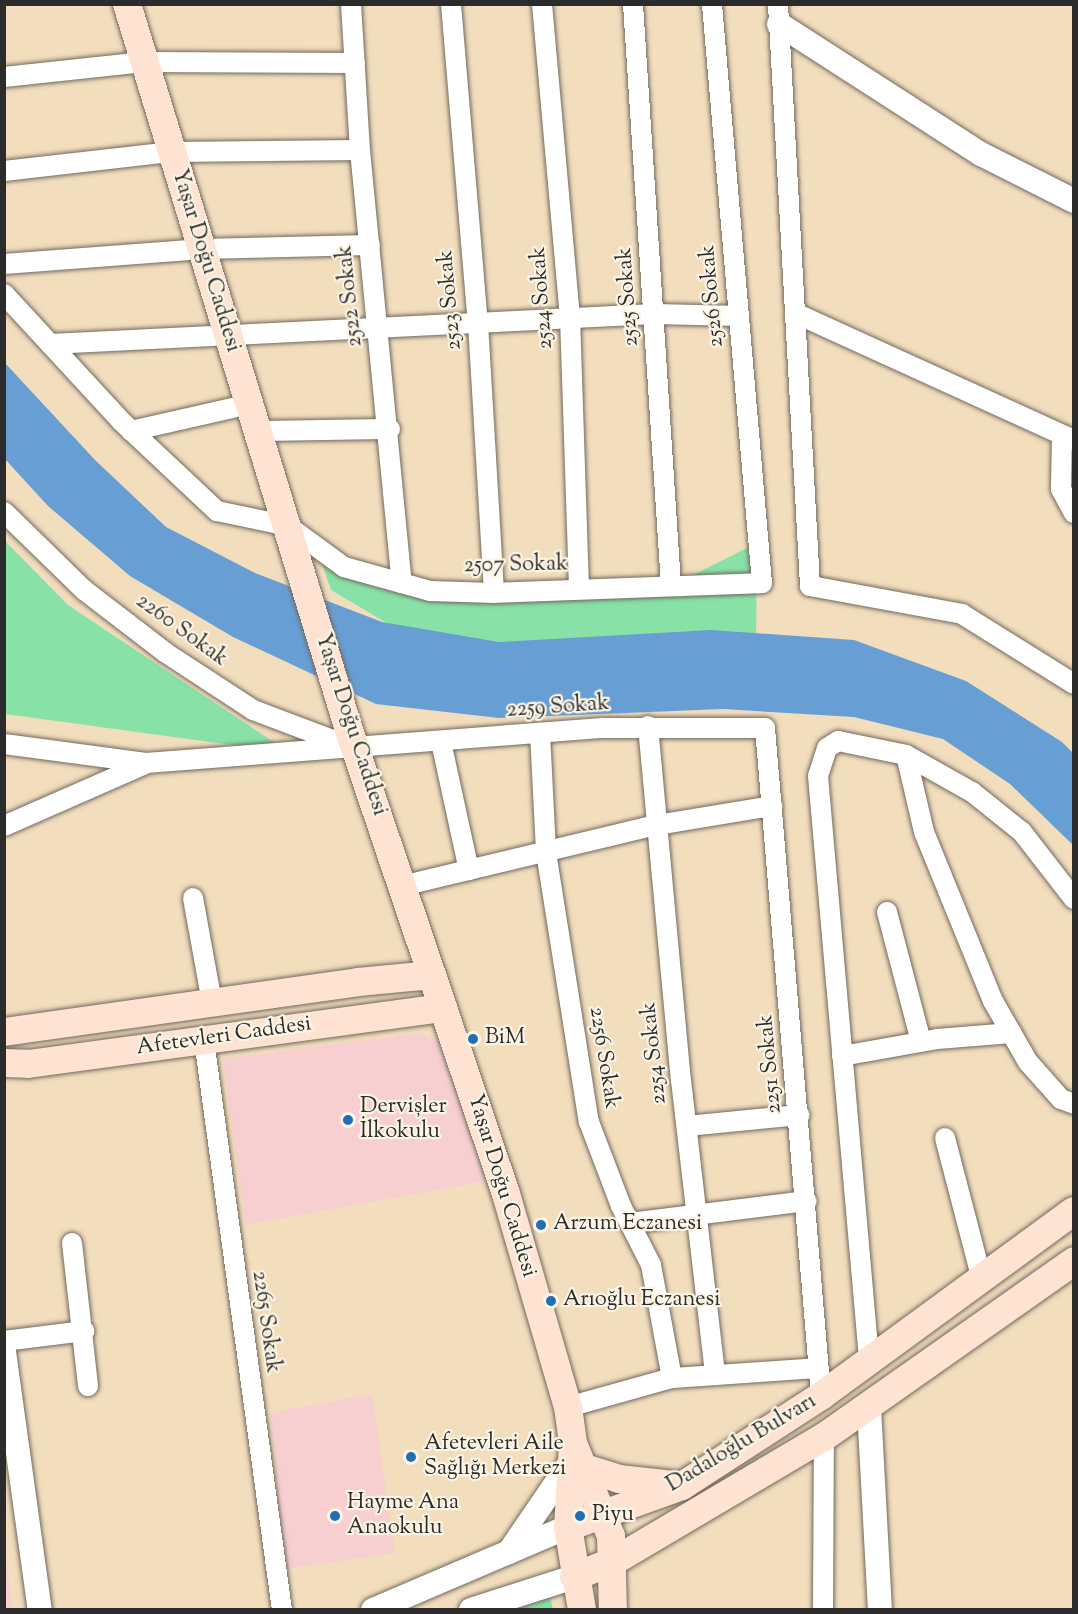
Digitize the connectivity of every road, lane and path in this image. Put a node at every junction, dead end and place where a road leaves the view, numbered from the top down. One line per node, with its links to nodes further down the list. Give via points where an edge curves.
1 (127, 4): 8 (main road, Yaşar Doğu Caddesi)
2 (351, 4): 9 (street, 2522 Sokak)
3 (450, 4): 23 (street, 2523 Sokak)
4 (542, 4): 22 (street, 2524 Sokak)
5 (633, 4): 20 (street, 2525 Sokak)
6 (712, 4): 21 (street, 2526 Sokak)
7 (779, 14): 14 (street, via 981,154); 19 (street)
8 (144, 62): 9 (street); 10 (street); 12 (main road, Yaşar Doğu Caddesi)
9 (356, 63): 11 (street, 2522 Sokak)
10 (4, 77)
11 (360, 150): 12 (street); 15 (street, 2522 Sokak)
12 (171, 152): 13 (street); 16 (main road, Yaşar Doğu Caddesi)
13 (4, 171)
14 (1074, 201)
15 (370, 245): 16 (street); 24 (street, 2522 Sokak)
16 (202, 249): 17 (street); 25 (main road, Yaşar Doğu Caddesi)
17 (4, 264)
18 (4, 294): 26 (street)
19 (795, 313): 30 (street); 39 (street, via 810,586 962,614)
20 (654, 314): 21 (street); 22 (street); 36 (street, 2525 Sokak)
21 (739, 316): 35 (street, 2526 Sokak)
22 (570, 317): 23 (street); 37 (street, 2524 Sokak)
23 (478, 323): 24 (street); 38 (street, 2523 Sokak)
24 (379, 330): 25 (street); 28 (street, 2522 Sokak)
25 (229, 336): 26 (street); 27 (main road, Yaşar Doğu Caddesi)
26 (50, 344): 29 (street)
27 (254, 418): 28 (street); 29 (street); 33 (main road, Yaşar Doğu Caddesi)
28 (390, 429): 34 (street, 2522 Sokak)
29 (131, 431): 33 (street, via 217,511)
30 (1068, 437): 32 (street, via 1061,489)
31 (4, 512): 45 (street, 2260 Sokak, via 84,590 166,652 253,710)
32 (1074, 513)
33 (288, 526): 34 (street, 2507 Sokak, via 344,567); 45 (main road, Yaşar Doğu Caddesi)
34 (402, 583): 38 (street, 2507 Sokak, via 430,591)
35 (762, 583): 36 (street, 2507 Sokak)
36 (671, 586): 37 (street, 2507 Sokak)
37 (579, 589): 38 (street, 2507 Sokak)
38 (494, 593)
39 (1074, 684)
40 (648, 726): 41 (street, 2259 Sokak); 42 (street, 2259 Sokak); 49 (street, 2254 Sokak)
41 (765, 728): 48 (street, 2251 Sokak)
42 (540, 734): 43 (street, 2259 Sokak); 51 (street, 2256 Sokak)
43 (441, 742): 45 (street, 2259 Sokak); 52 (street)
44 (4, 744): 47 (street)
45 (356, 749): 47 (street, 2259 Sokak); 53 (main road, Yaşar Doğu Caddesi)
46 (906, 755): 55 (street, via 972,792 1022,832); 61 (street, via 924,832 952,908); 64 (street, via 838,741 827,748 818,776)
47 (146, 763): 50 (street)
48 (772, 806): 49 (street); 67 (street, 2251 Sokak)
49 (657, 825): 51 (street); 68 (street, 2254 Sokak)
50 (4, 826)
51 (546, 852): 52 (street); 73 (street, 2256 Sokak, via 589,1122)
52 (470, 870): 53 (street)
53 (402, 886): 57 (main road, Yaşar Doğu Caddesi)
54 (193, 898): 58 (street)
55 (1074, 899)
56 (887, 912): 63 (street)
57 (432, 975): 58 (main road, Afetevleri Caddesi); 59 (main road, Yaşar Doğu Caddesi)
58 (212, 1003): 60 (main road, Afetevleri Caddesi)
59 (443, 1008): 62 (main road, Afetevleri Caddesi); 86 (main road, Yaşar Doğu Caddesi, via 506,1194)
60 (4, 1032)
61 (1012, 1033): 63 (street); 66 (street, via 1028,1062 1061,1099)
62 (204, 1040): 65 (main road, Afetevleri Caddesi, via 28,1064); 97 (street, 2265 Sokak)
63 (921, 1042): 64 (street)
64 (842, 1056): 80 (street)
65 (4, 1063)
66 (1074, 1104)
67 (799, 1115): 68 (street); 70 (street, 2251 Sokak)
68 (687, 1125): 72 (street, 2254 Sokak)
69 (945, 1138): 76 (street)
70 (807, 1201): 72 (street); 81 (street, 2251 Sokak)
71 (1074, 1211): 76 (main road, Dadaloğlu Bulvarı)
72 (697, 1214): 73 (street); 82 (street, 2254 Sokak)
73 (630, 1222): 83 (street, 2256 Sokak, via 651,1265)
74 (72, 1243): 77 (street)
75 (1074, 1261): 87 (main road, Dadaloğlu Bulvarı)
76 (981, 1276): 80 (main road, Dadaloğlu Bulvarı)
77 (84, 1331): 78 (street); 84 (street)
78 (4, 1341)
79 (4, 1352): 96 (street)
80 (869, 1359): 85 (main road, Dadaloğlu Bulvarı)
81 (818, 1368): 82 (street); 85 (street, 2251 Sokak)
82 (715, 1375): 83 (street)
83 (672, 1378): 86 (street)
84 (88, 1386)
85 (821, 1396): 90 (main road, Dadaloğlu Bulvarı)
86 (568, 1407): 89 (main road, Yaşar Doğu Caddesi)
87 (869, 1408): 88 (main road, Dadaloğlu Bulvarı); 103 (street)
88 (824, 1437): 94 (main road, Dadaloğlu Bulvarı); 102 (street)
89 (576, 1457): 90 (main road, via 619,1479); 91 (main road); 92 (main road); 93 (street)
90 (682, 1486): 91 (main road, Dadaloğlu Bulvarı)
91 (603, 1514): 92 (main road, Dadaloğlu Bulvarı); 94 (main road)
92 (568, 1527): 93 (street, Dadaloğlu Bulvarı); 95 (main road)
93 (509, 1552): 98 (street, Dadaloğlu Bulvarı)
94 (614, 1561): 95 (main road, Dadaloğlu Bulvarı); 101 (main road)
95 (574, 1577): 99 (street, Dadaloğlu Bulvarı); 100 (main road)
96 (40, 1610)
97 (282, 1610)
98 (373, 1610)
99 (471, 1610)
100 (582, 1610)
101 (613, 1610)
102 (823, 1610)
103 (880, 1610)

